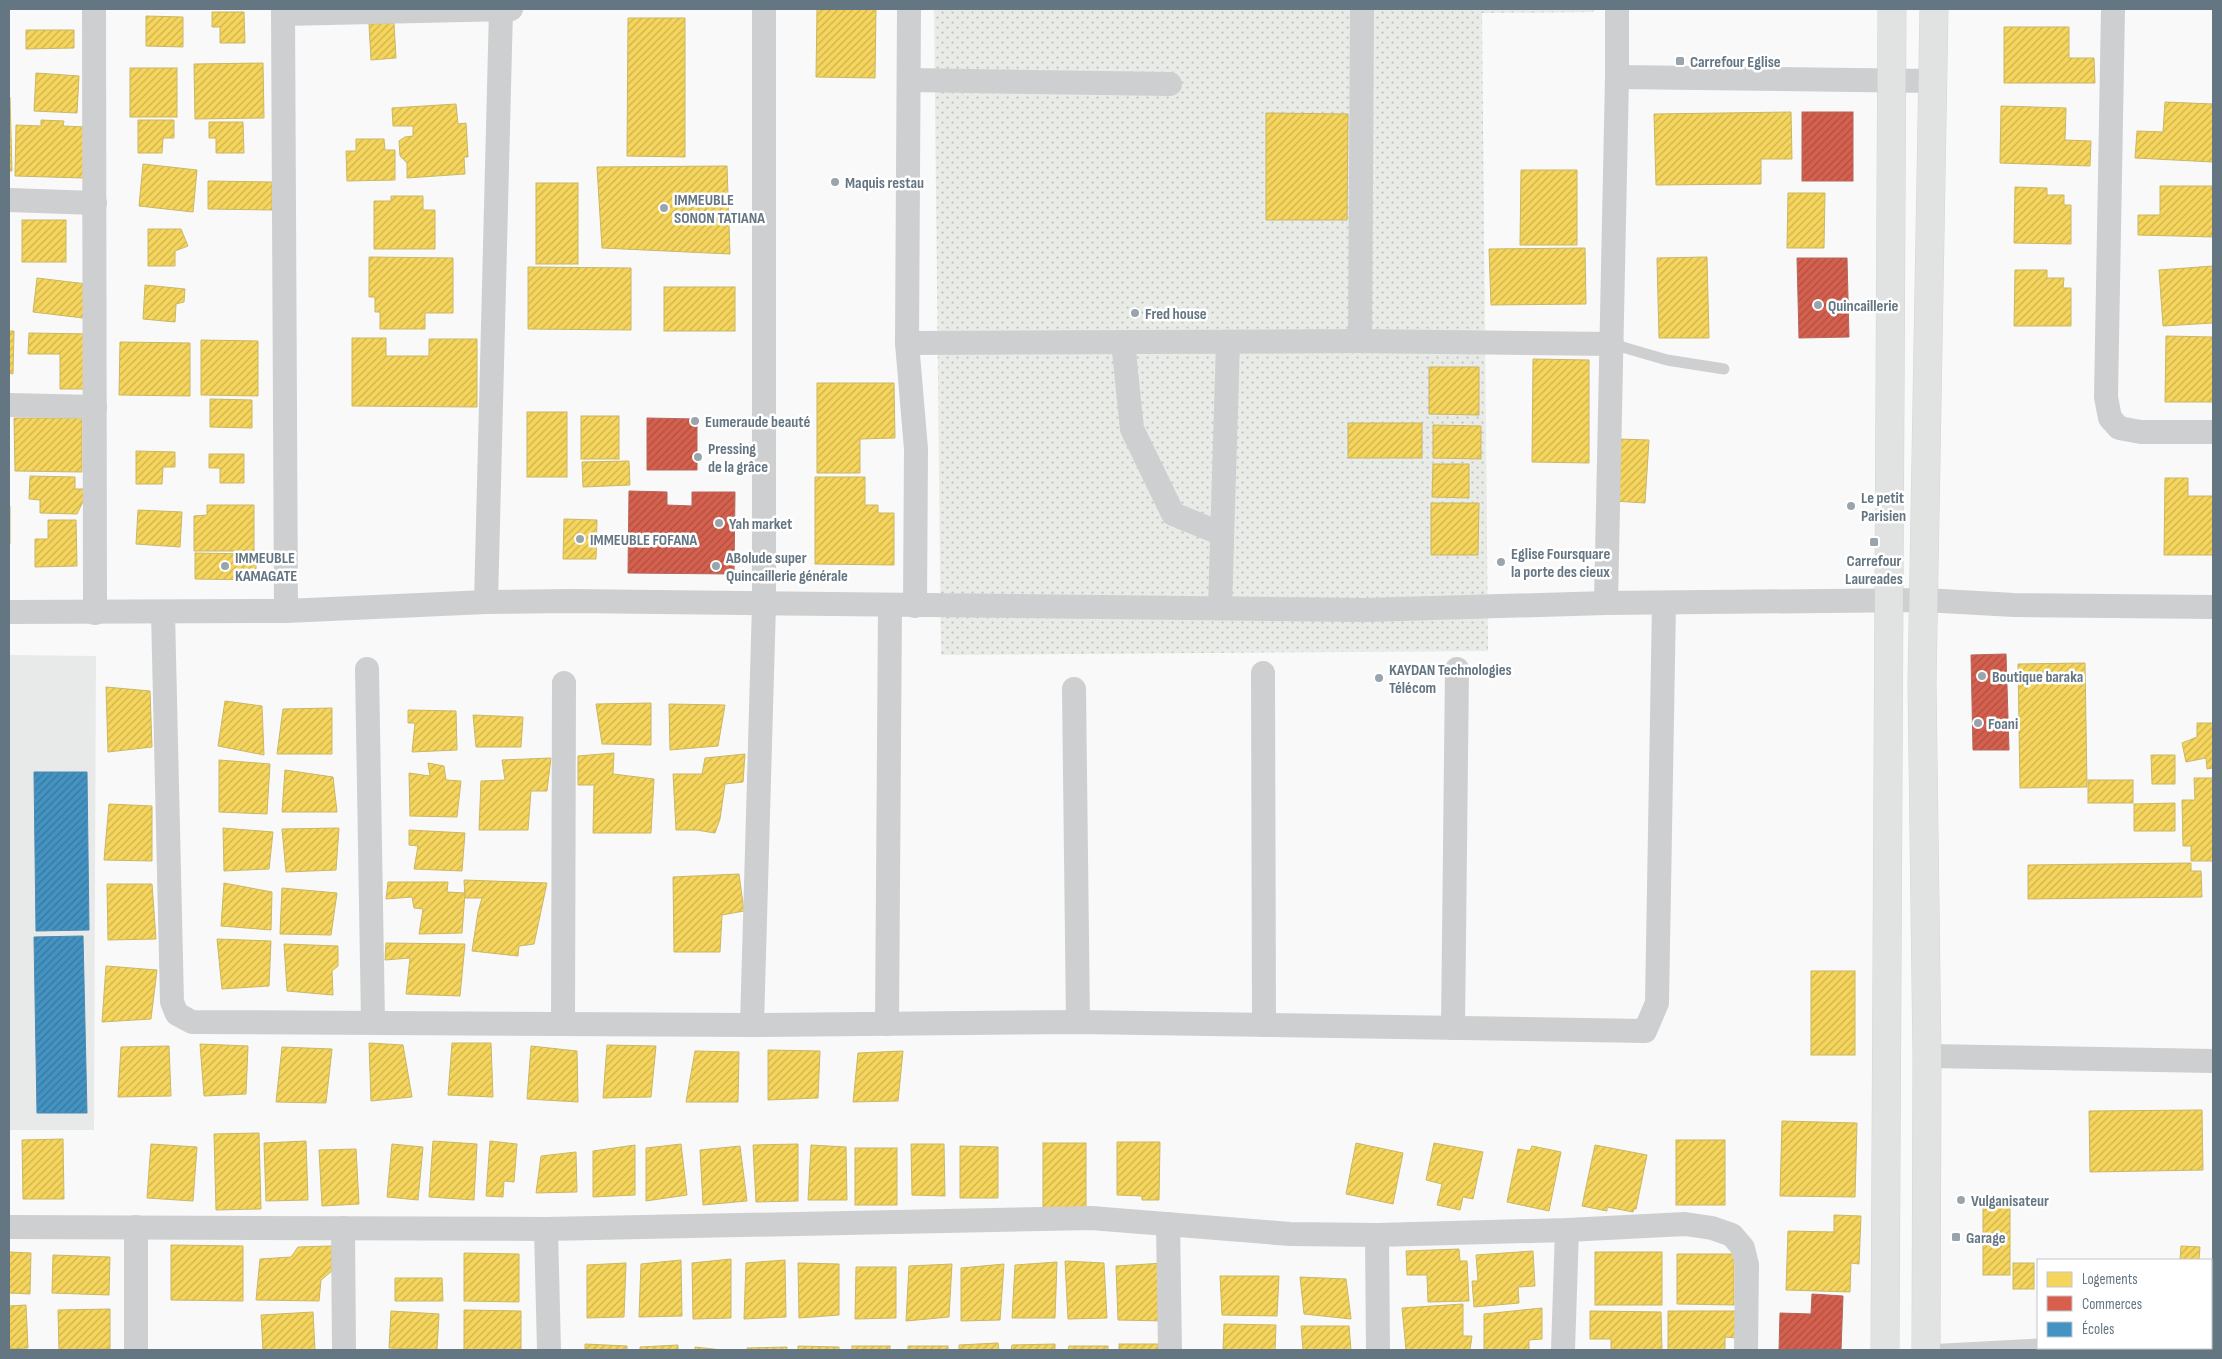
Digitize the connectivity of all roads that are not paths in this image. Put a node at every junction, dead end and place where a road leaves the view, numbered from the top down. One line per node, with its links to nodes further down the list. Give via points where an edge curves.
1 (94, 9): 18 (street)
2 (501, 9): 3 (street); 11 (street); 31 (street)
3 (511, 9)
4 (764, 9): 34 (street)
5 (909, 9): 13 (street)
6 (1362, 9): 19 (street)
7 (1617, 9): 12 (street)
8 (1892, 9): 14 (main road)
9 (1934, 9): 15 (main road)
10 (2113, 9): 27 (street, via 2106,397 2110,418 2119,428 2141,432)
11 (283, 12): 39 (street)
12 (1617, 77): 14 (street); 23 (street)
13 (909, 80): 16 (street); 22 (street)
14 (1892, 80): 15 (street); 29 (main road)
15 (1932, 80): 30 (main road)
16 (1170, 84)
17 (9, 200): 18 (street)
18 (95, 203): 26 (street)
19 (1360, 341): 21 (street); 23 (street)
20 (1122, 342): 21 (street); 22 (street); 28 (street, via 1132,429 1173,514)
21 (1228, 342): 28 (street)
22 (907, 343): 36 (street, via 916,449)
23 (1612, 344): 24 (lane, via 1667,360); 33 (street)
24 (1724, 369)
25 (9, 405): 26 (street)
26 (95, 407): 42 (street)
27 (2213, 432)
28 (1222, 534): 38 (street)
29 (1888, 600): 30 (street); 32 (street); 72 (main road)
30 (1924, 600): 37 (street, via 2014,605); 55 (main road, via 1922,683)
31 (486, 602): 34 (street); 39 (street)
32 (1664, 602): 33 (street); 54 (street, via 1657,1003 1645,1031)
33 (1606, 603): 38 (street, via 1366,610)
34 (764, 604): 35 (street); 52 (street)
35 (890, 606): 36 (street); 51 (street)
36 (915, 606): 38 (street)
37 (2213, 607)
38 (1220, 608)
39 (286, 611): 41 (street)
40 (9, 612): 42 (street)
41 (163, 612): 42 (street); 48 (street, via 172,1002 177,1014 192,1022)
42 (95, 613)
43 (367, 669): 48 (street)
44 (1457, 669): 54 (street)
45 (1263, 673): 53 (street)
46 (564, 683): 50 (street)
47 (1074, 689): 49 (street)
48 (373, 1022): 50 (street)
49 (1078, 1022): 51 (street); 53 (street)
50 (563, 1024): 52 (street)
51 (887, 1024): 52 (street)
52 (752, 1025)
53 (1264, 1025): 54 (street)
54 (1453, 1028)
55 (1927, 1056): 56 (street); 73 (main road)
56 (2213, 1061)
57 (1168, 1224): 61 (street, via 1091,1218); 63 (street, via 1290,1234); 68 (street)
58 (9, 1227): 59 (street)
59 (136, 1227): 60 (street); 65 (street)
60 (343, 1228): 61 (street); 66 (street)
61 (546, 1229): 67 (street)
62 (1567, 1230): 63 (street); 70 (street); 71 (street, via 1685,1224 1732,1235 1743,1248 1747,1265)
63 (1377, 1234): 69 (street)
64 (2037, 1344): 73 (lane)
65 (136, 1350)
66 (344, 1350)
67 (549, 1350)
68 (1170, 1350)
69 (1378, 1350)
70 (1563, 1350)
71 (1746, 1350)
72 (1885, 1350)
73 (1926, 1350)

